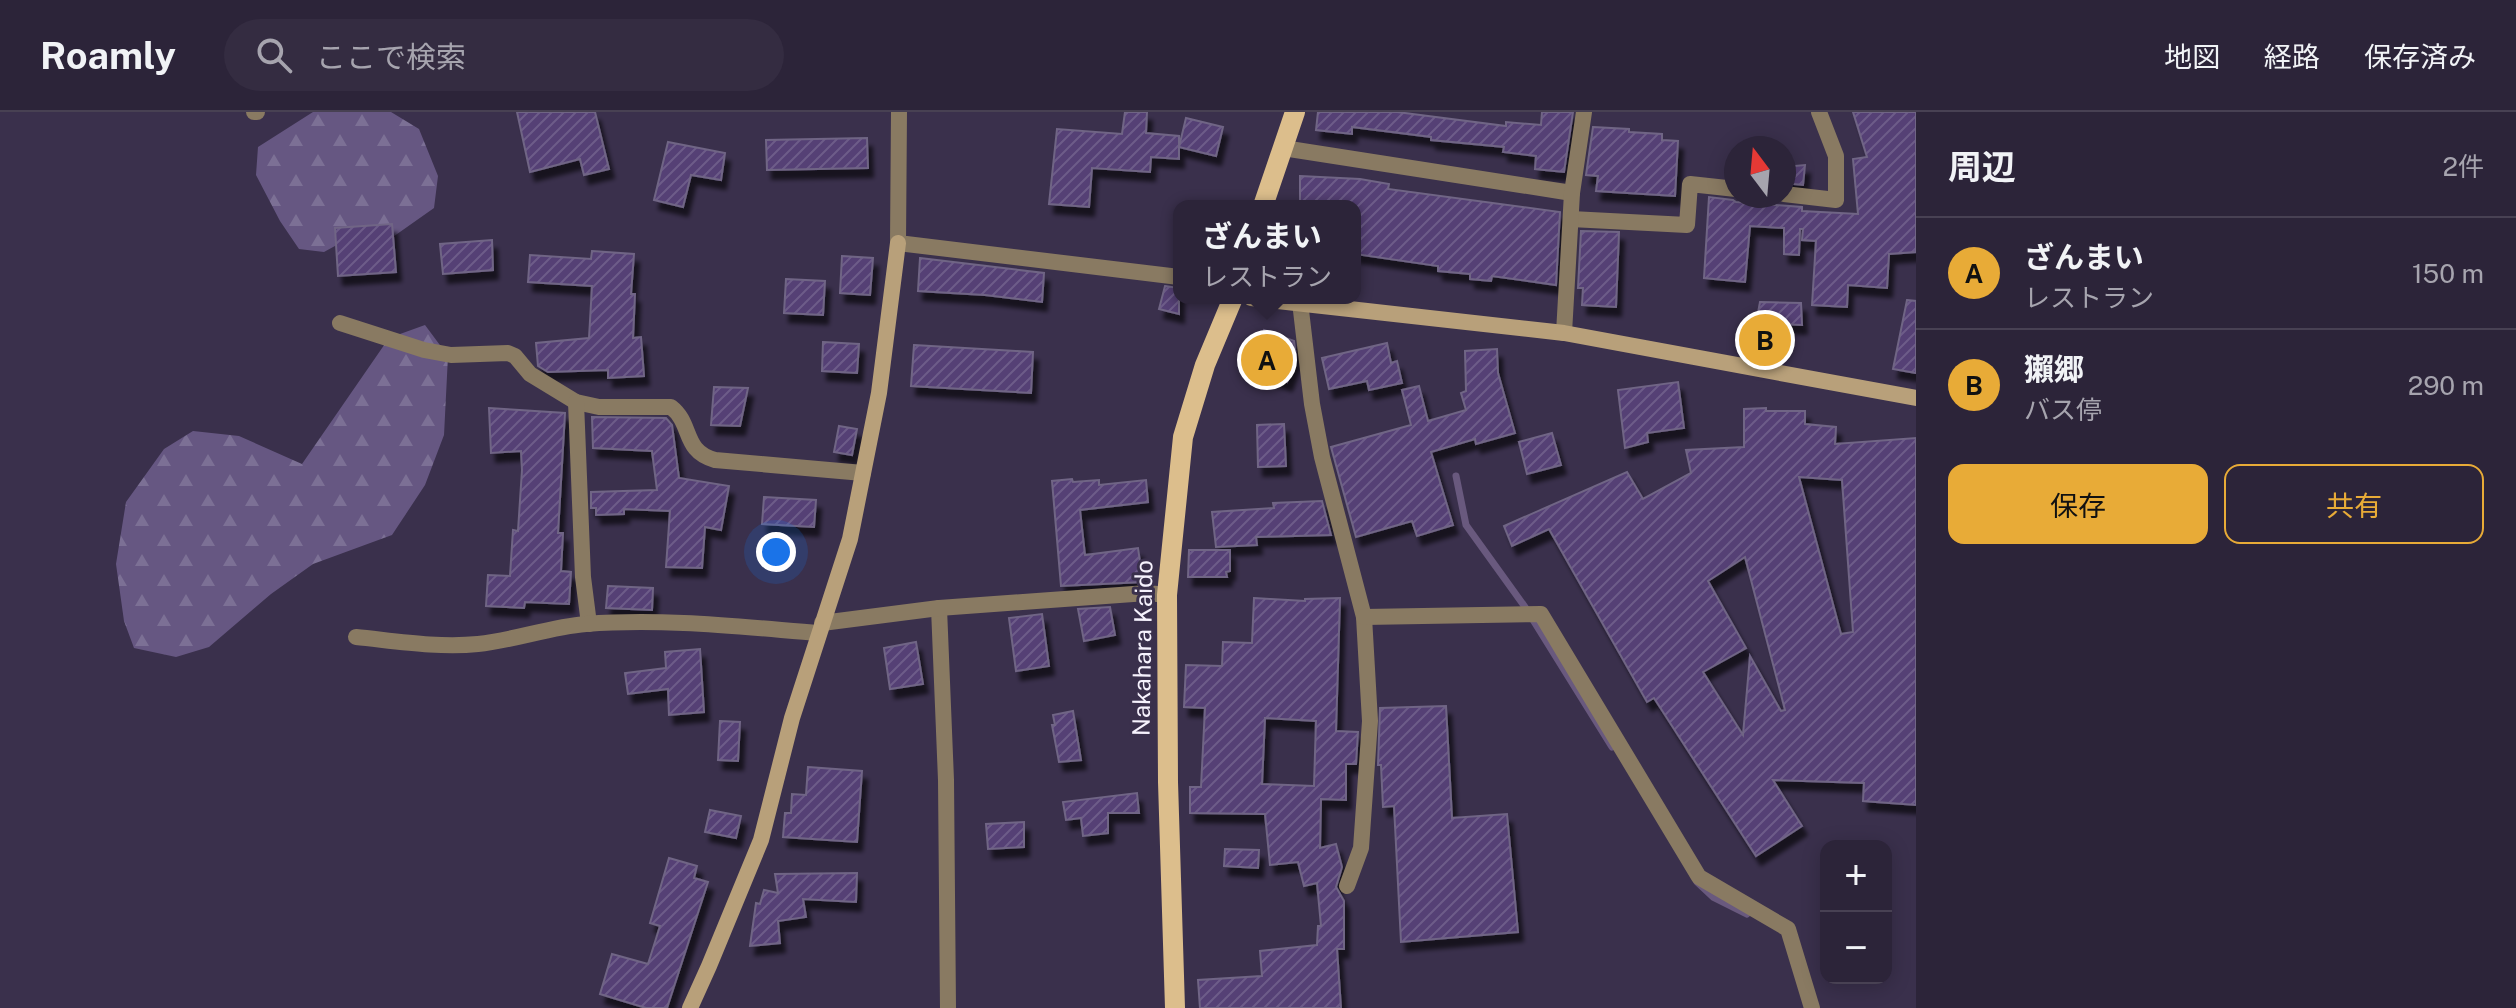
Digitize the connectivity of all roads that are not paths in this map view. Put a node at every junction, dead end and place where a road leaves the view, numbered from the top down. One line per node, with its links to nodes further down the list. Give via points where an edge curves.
1 (899, 112): 11 (street)
2 (1295, 112): 5 (main road)
3 (1584, 112): 7 (street)
4 (1819, 112): 8 (street, via 1836,156 1836,200)
5 (1283, 148): 7 (street); 9 (main road)
6 (1724, 188): 10 (street, via 1690,184 1687,225)
7 (1572, 193): 10 (street)
8 (1796, 195)
9 (1265, 200)
10 (1571, 219): 17 (street)
11 (898, 243): 12 (street); 20 (street)
12 (1173, 276)
13 (1230, 304): 21 (main road, Nakahara Kaido, via 1183,437)
14 (1300, 304): 23 (street, via 1322,457)
15 (1317, 304): 17 (street)
16 (340, 323): 19 (street, via 451,355 508,353 530,374)
17 (1564, 333): 18 (street)
18 (1916, 398)
19 (576, 402): 20 (street, via 671,407 696,451 715,460); 24 (street)
20 (863, 473): 25 (street, via 850,539)
21 (1167, 595): 22 (street); 30 (main road, Nakahara Kaido)
22 (939, 608): 25 (street); 29 (street)
23 (1364, 617): 27 (street, via 1370,721 1361,848); 31 (street, via 1541,614 1699,877 1788,929)
24 (589, 624): 25 (street); 26 (street, via 474,644)
25 (821, 628): 28 (street, via 761,840)
26 (356, 637)
27 (1347, 886)
28 (690, 1008)
29 (948, 1008)
30 (1175, 1008)
31 (1812, 1008)

